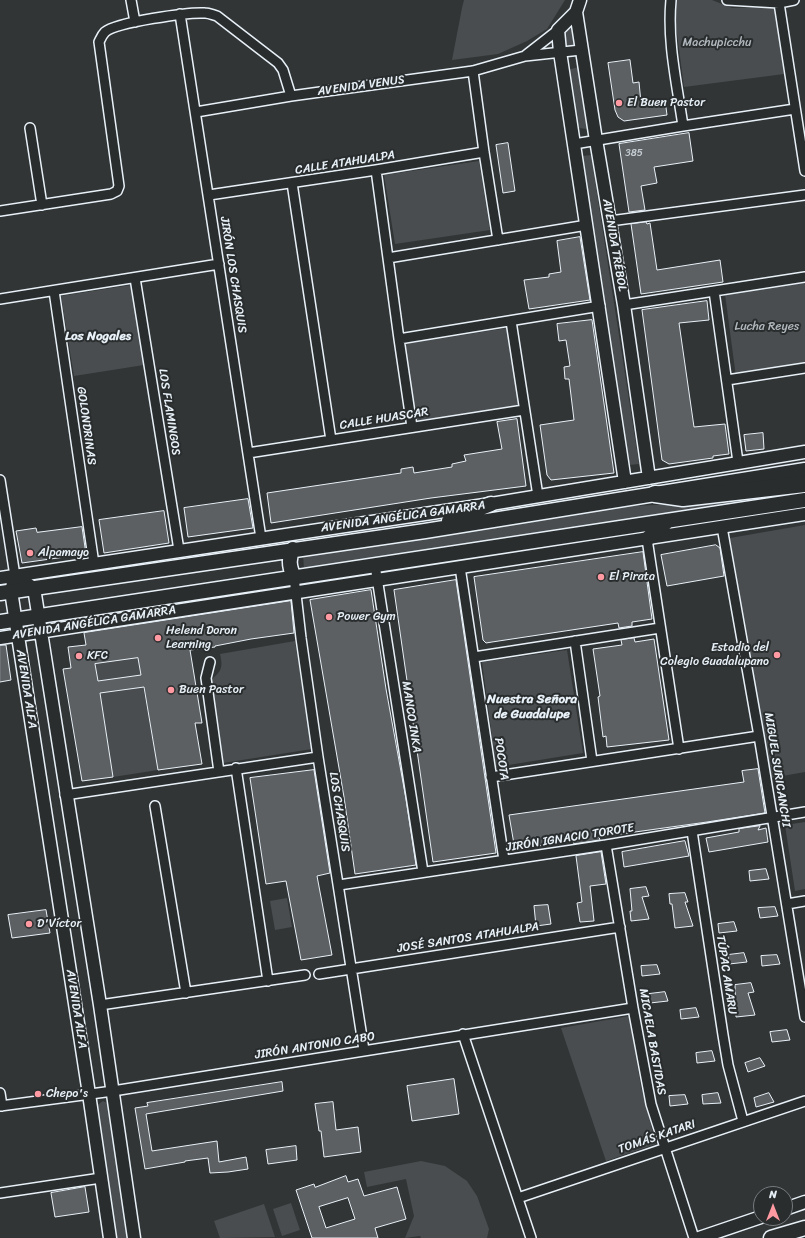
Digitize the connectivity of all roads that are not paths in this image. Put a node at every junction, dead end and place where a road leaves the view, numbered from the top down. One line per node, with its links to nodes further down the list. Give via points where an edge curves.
1 (131, 0): 9 (street)
2 (580, 0): 7 (street, AVENIDA VENUS)
3 (671, 0): 18 (street, via 670,40)
4 (727, 0): 6 (street)
5 (794, 0): 6 (street)
6 (779, 3): 16 (street)
7 (576, 12): 10 (street, AVENIDA VENUS); 11 (street, AVENIDA TRÉBOL)
8 (180, 14): 9 (street); 15 (street, via 206,13 217,16 278,63 283,70); 17 (street, JIRÓN LOS CHASQUIS)
9 (135, 22): 28 (street, via 106,30 99,42 119,186 117,191)
10 (558, 30): 12 (street, AVENIDA TRÉBOL); 13 (street, AVENIDA VENUS)
11 (581, 50): 12 (street, AVENIDA VENUS); 20 (street, AVENIDA TRÉBOL)
12 (560, 52): 13 (street, AVENIDA VENUS); 21 (street, AVENIDA TRÉBOL)
13 (525, 56): 14 (street, AVENIDA VENUS)
14 (472, 71): 15 (street, AVENIDA VENUS); 22 (street)
15 (290, 96): 17 (street, AVENIDA VENUS)
16 (795, 109): 18 (street); 24 (street)
17 (196, 112): 26 (street, JIRÓN LOS CHASQUIS)
18 (683, 126): 20 (street)
19 (30, 128): 28 (street)
20 (596, 140): 21 (street); 30 (street, AVENIDA TRÉBOL)
21 (574, 144): 31 (street, AVENIDA TRÉBOL)
22 (484, 152): 23 (street, CALLE ATAHUALPA); 32 (street)
23 (376, 170): 25 (street, CALLE ATAHUALPA); 33 (street)
24 (805, 171)
25 (292, 183): 26 (street, CALLE ATAHUALPA); 48 (street)
26 (209, 195): 34 (street, JIRÓN LOS CHASQUIS)
27 (805, 195): 30 (street)
28 (42, 205): 29 (street)
29 (0, 211)
30 (610, 221): 40 (street, AVENIDA TRÉBOL)
31 (587, 225): 32 (street); 41 (street, AVENIDA TRÉBOL)
32 (498, 240): 33 (street)
33 (388, 258): 43 (street)
34 (219, 264): 35 (street); 50 (street, JIRÓN LOS CHASQUIS)
35 (135, 278): 37 (street); 68 (street, LOS FLAMINGOS)
36 (805, 278): 38 (street)
37 (54, 291): 39 (street); 69 (street, GOLONDRINAS)
38 (714, 291): 40 (street); 45 (street)
39 (0, 299)
40 (624, 305): 53 (street, AVENIDA TRÉBOL)
41 (600, 306): 42 (street); 55 (street, AVENIDA TRÉBOL)
42 (511, 321): 43 (street); 46 (street)
43 (399, 339): 47 (street)
44 (805, 368): 45 (street)
45 (726, 380): 51 (street)
46 (524, 410): 47 (street, CALLE HUASCAR); 58 (street)
47 (412, 427): 48 (street, CALLE HUASCAR)
48 (332, 440): 50 (street, CALLE HUASCAR)
49 (805, 452): 51 (street, AVENIDA ANGÉLICA GAMARRA)
50 (248, 453): 65 (street, JIRÓN LOS CHASQUIS)
51 (738, 462): 53 (street, AVENIDA ANGÉLICA GAMARRA)
52 (805, 470): 57 (main road, AVENIDA ANGÉLICA GAMARRA)
53 (649, 478): 55 (street, AVENIDA ANGÉLICA GAMARRA)
54 (0, 480): 72 (street)
55 (625, 482): 58 (street, AVENIDA ANGÉLICA GAMARRA)
56 (805, 484): 57 (highway, via 683,498)
57 (655, 494): 64 (main road, AVENIDA ANGÉLICA GAMARRA)
58 (538, 496): 60 (street, AVENIDA ANGÉLICA GAMARRA)
59 (805, 500): 62 (main road, AVENIDA ANGÉLICA GAMARRA)
60 (491, 504): 64 (main road); 65 (street, AVENIDA ANGÉLICA GAMARRA)
61 (805, 514): 63 (street, AVENIDA ANGÉLICA GAMARRA)
62 (668, 521): 66 (main road); 70 (main road, AVENIDA ANGÉLICA GAMARRA)
63 (722, 527): 66 (street, AVENIDA ANGÉLICA GAMARRA); 89 (street, MIGUEL SURICANCHI)
64 (424, 531): 67 (main road, AVENIDA ANGÉLICA GAMARRA)
65 (261, 538): 68 (street, AVENIDA ANGÉLICA GAMARRA)
66 (647, 539): 71 (street, AVENIDA ANGÉLICA GAMARRA); 82 (street)
67 (293, 549): 73 (main road, via 290,563); 76 (main road, AVENIDA ANGÉLICA GAMARRA)
68 (179, 550): 69 (street, AVENIDA ANGÉLICA GAMARRA)
69 (94, 564): 72 (street, AVENIDA ANGÉLICA GAMARRA)
70 (375, 565): 73 (main road, AVENIDA ANGÉLICA GAMARRA); 75 (street, MANCO INKA)
71 (460, 567): 75 (street, AVENIDA ANGÉLICA GAMARRA); 87 (street, POCOTA)
72 (15, 576): 74 (street, AVENIDA ANGÉLICA GAMARRA); 76 (street); 77 (street, AVENIDA ALFA)
73 (294, 577): 78 (street, LOS CHASQUIS); 79 (main road, AVENIDA ANGÉLICA GAMARRA)
74 (0, 578)
75 (377, 580): 78 (street, AVENIDA ANGÉLICA GAMARRA); 103 (street, MANCO INKA)
76 (34, 588): 77 (main road, AVENIDA ANGÉLICA GAMARRA); 79 (street, AVENIDA ALFA)
77 (6, 592): 80 (street, AVENIDA ALFA)
78 (296, 593): 83 (street, AVENIDA ANGÉLICA GAMARRA); 91 (street, LOS CHASQUIS)
79 (38, 616): 80 (main road, AVENIDA ANGÉLICA GAMARRA); 83 (street, AVENIDA ALFA)
80 (15, 619): 81 (main road, AVENIDA ANGÉLICA GAMARRA); 84 (street, AVENIDA ALFA)
81 (0, 622)
82 (660, 628): 86 (street); 90 (street)
83 (41, 632): 84 (street, AVENIDA ANGÉLICA GAMARRA); 96 (street, AVENIDA ALFA)
84 (18, 635): 85 (street, AVENIDA ANGÉLICA GAMARRA); 121 (street, AVENIDA ALFA)
85 (0, 638)
86 (575, 641): 87 (street); 92 (street)
87 (474, 657): 95 (street, POCOTA)
88 (210, 662): 94 (street, via 206,678)
89 (759, 736): 90 (street); 99 (street, MIGUEL SURICANCHI)
90 (679, 749): 92 (street)
91 (318, 757): 93 (street); 104 (street, LOS CHASQUIS)
92 (592, 761): 95 (street)
93 (236, 768): 94 (street); 111 (street)
94 (219, 772): 96 (street)
95 (491, 777): 102 (street, POCOTA)
96 (66, 795): 114 (street, AVENIDA ALFA)
97 (155, 806): 113 (street)
98 (805, 812): 99 (street, JIRÓN IGNACIO TOROTE)
99 (773, 817): 100 (street, JIRÓN IGNACIO TOROTE); 106 (street, MIGUEL SURICANCHI)
100 (692, 831): 101 (street, JIRÓN IGNACIO TOROTE); 124 (street, TÚPAC AMARU, via 728,1064)
101 (606, 845): 102 (street, JIRÓN IGNACIO TOROTE); 107 (street, MICAELA BASTIDAS)
102 (504, 860): 103 (street, JIRÓN IGNACIO TOROTE)
103 (423, 872): 104 (street, JIRÓN IGNACIO TOROTE)
104 (339, 884): 108 (street, LOS CHASQUIS)
105 (805, 901): 106 (street)
106 (787, 904): 112 (street, MIGUEL SURICANCHI)
107 (620, 927): 108 (street, JOSÉ SANTOS ATAHUALPA); 115 (street, MICAELA BASTIDAS)
108 (351, 968): 109 (street, JOSÉ SANTOS ATAHUALPA); 118 (street, LOS CHASQUIS)
109 (319, 974)
110 (305, 975): 111 (street)
111 (268, 981): 113 (street)
112 (802, 987): 116 (street, MIGUEL SURICANCHI)
113 (186, 993): 114 (street)
114 (100, 1005): 119 (street, AVENIDA ALFA)
115 (633, 1008): 117 (street, JIRÓN ANTONIO CABO); 125 (street, MICAELA BASTIDAS, via 651,1104)
116 (805, 1017)
117 (463, 1034): 118 (street, JIRÓN ANTONIO CABO); 128 (street)
118 (364, 1050): 119 (street, JIRÓN ANTONIO CABO)
119 (113, 1091): 121 (street, JIRÓN ANTONIO CABO); 134 (street, AVENIDA ALFA)
120 (0, 1093): 123 (street)
121 (89, 1094): 123 (street, JIRÓN ANTONIO CABO); 126 (street, AVENIDA ALFA)
122 (805, 1101): 124 (street, TOMÁS KATARI)
123 (1, 1106)
124 (743, 1121): 125 (street, TOMÁS KATARI)
125 (665, 1148): 128 (street, TOMÁS KATARI); 136 (street, MICAELA BASTIDAS)
126 (101, 1178): 127 (street); 133 (street, AVENIDA ALFA)
127 (0, 1193)
128 (518, 1198): 135 (street)
129 (805, 1202): 130 (street)
130 (793, 1206)
131 (753, 1220): 137 (street)
132 (805, 1228): 138 (main road)
133 (110, 1238)
134 (134, 1238)
135 (531, 1238)
136 (694, 1238)
137 (699, 1238)
138 (771, 1238)

